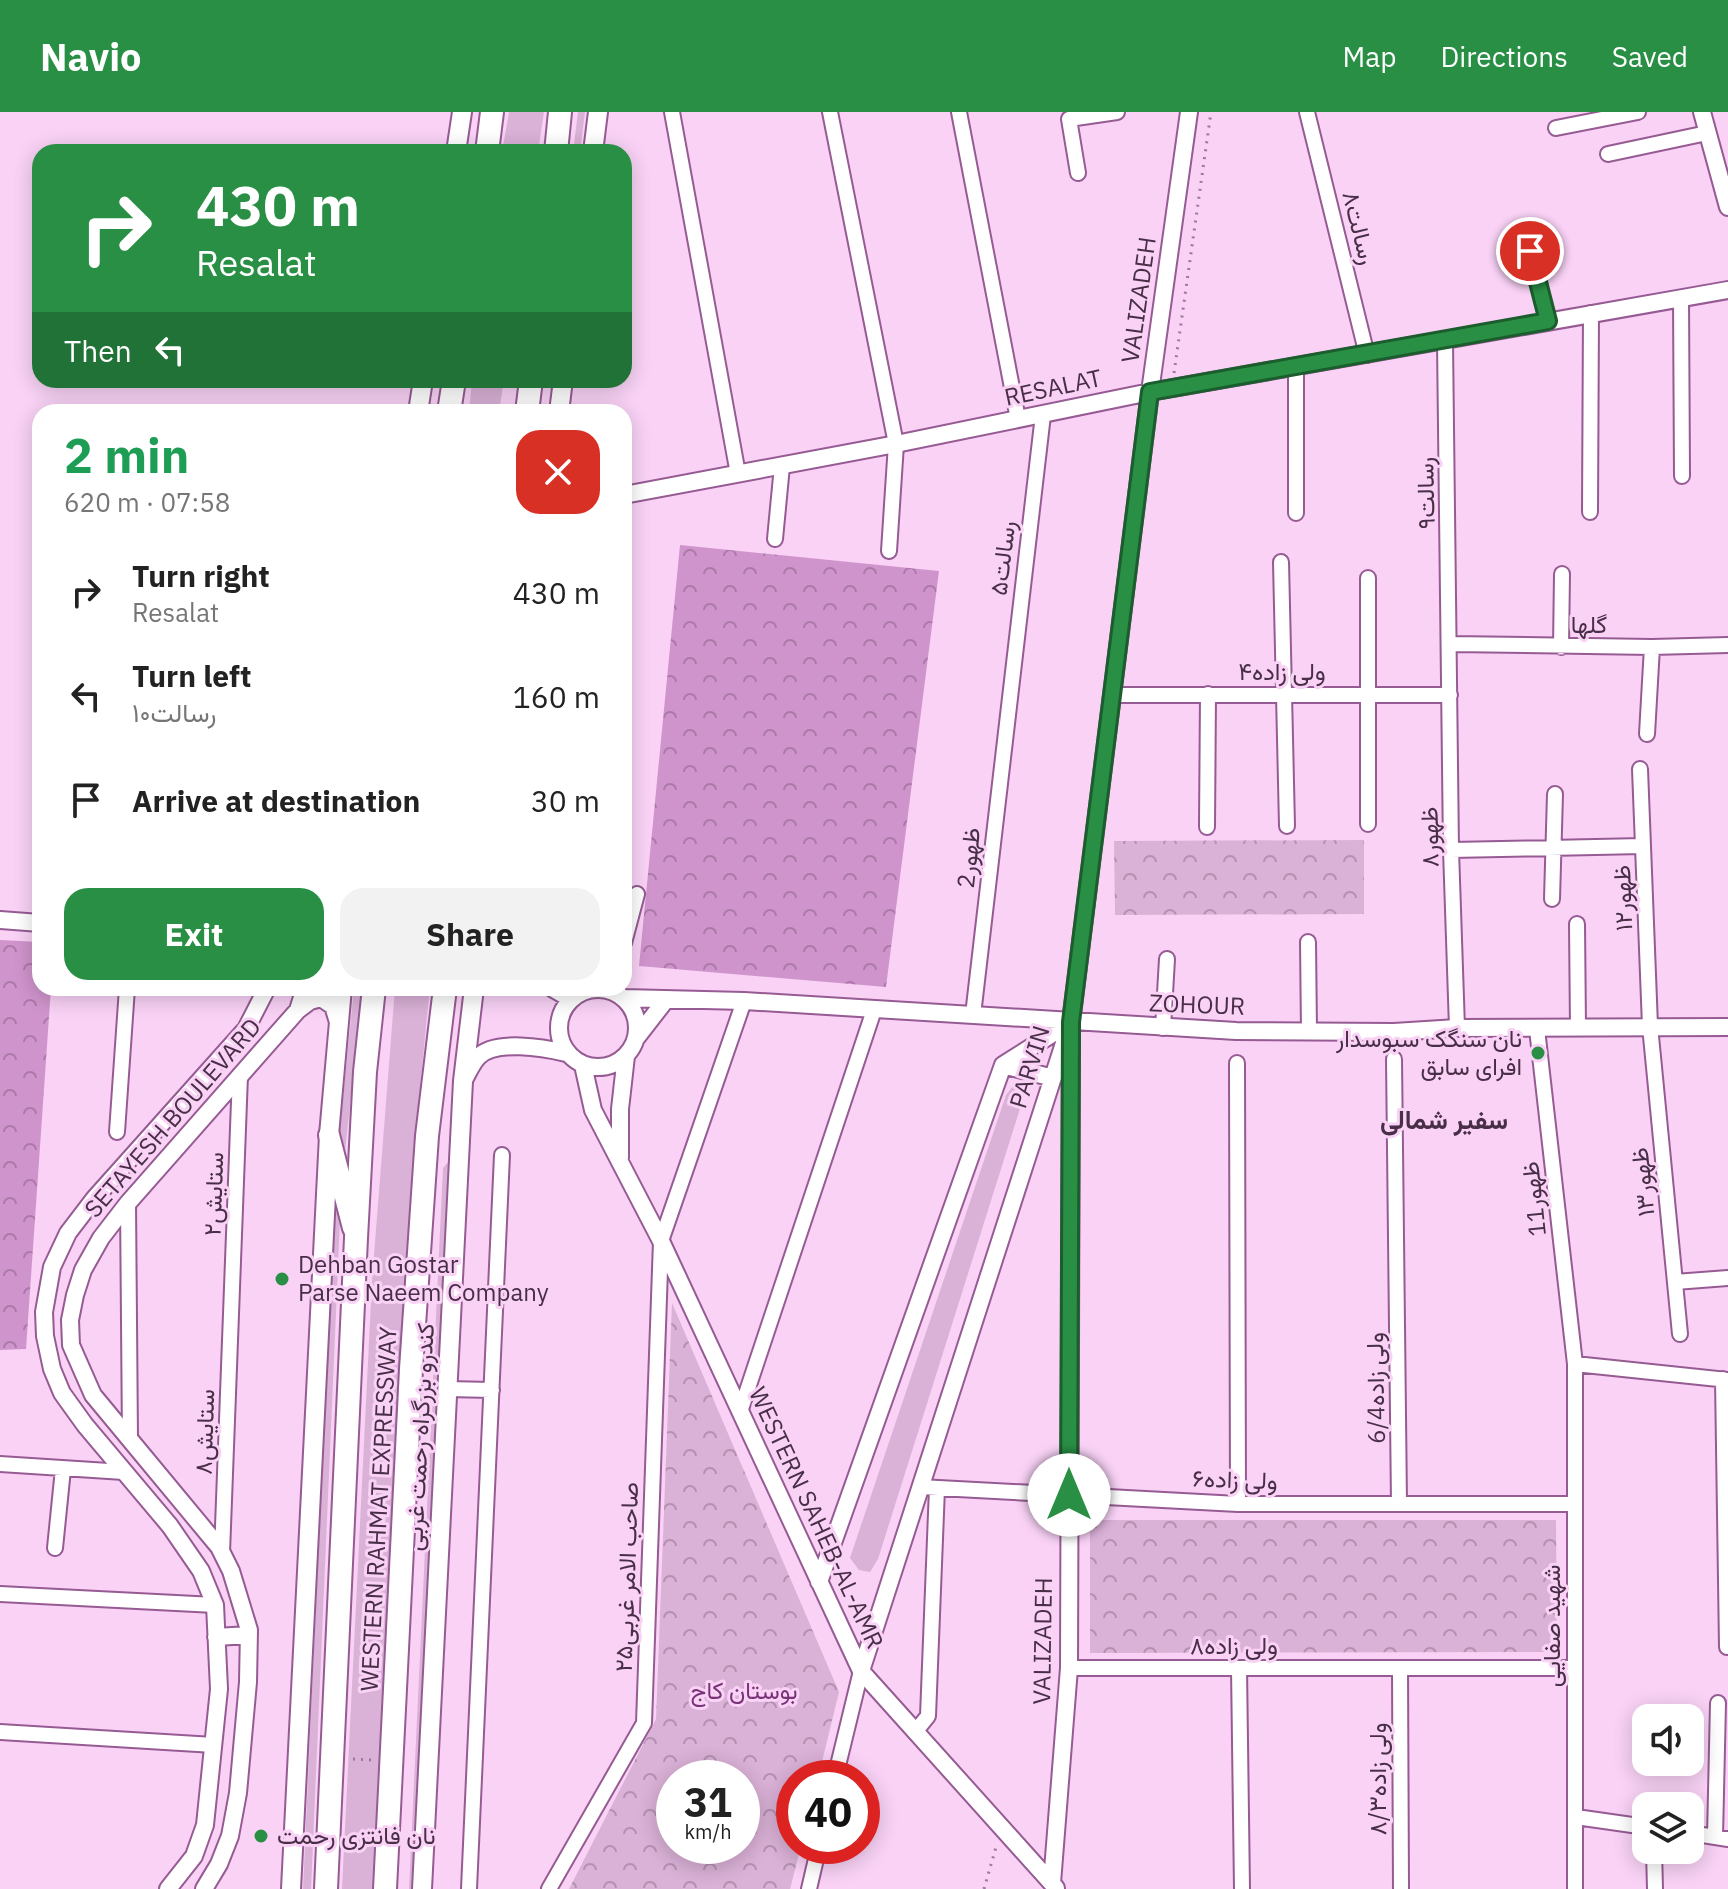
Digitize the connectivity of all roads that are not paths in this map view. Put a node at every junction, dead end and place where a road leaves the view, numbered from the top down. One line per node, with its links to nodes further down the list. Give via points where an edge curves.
1 (462, 112): 15 (main road)
2 (492, 112): 16 (highway)
3 (560, 112): 17 (highway)
4 (598, 112): 18 (main road)
5 (672, 112): 35 (street)
6 (830, 112): 33 (street)
7 (959, 112): 32 (street)
8 (1117, 112): 20 (street, via 1069,119)
9 (1189, 112): 30 (street, VALIZADEH)
10 (1307, 112): 28 (street, رسالت۸)
11 (1638, 112): 13 (street)
12 (1702, 112): 14 (street)
13 (1556, 128)
14 (1707, 133): 19 (street); 21 (street)
15 (457, 144)
16 (488, 144)
17 (557, 144)
18 (594, 144)
19 (1608, 154)
20 (1078, 173)
21 (1728, 207)
22 (1524, 228): 26 (street)
23 (1728, 290): 24 (street, RESALAT)
24 (1681, 298): 25 (street, RESALAT); 36 (street)
25 (1591, 313): 26 (street, RESALAT); 38 (street)
26 (1548, 321): 27 (street, RESALAT)
27 (1445, 342): 28 (street, RESALAT); 45 (street, رسالت۹)
28 (1367, 355): 29 (street, RESALAT)
29 (1296, 368): 30 (street, RESALAT); 39 (street)
30 (1150, 392): 31 (street, RESALAT); 51 (street, VALIZADEH)
31 (1043, 415): 32 (street, RESALAT); 54 (street, رسالت۵)
32 (1018, 419): 33 (street, RESALAT)
33 (896, 444): 34 (street, RESALAT); 41 (street)
34 (782, 466): 35 (street, RESALAT); 40 (street)
35 (738, 474): 37 (street, RESALAT)
36 (1682, 476)
37 (632, 494)
38 (1590, 512)
39 (1296, 513)
40 (775, 539)
41 (889, 551)
42 (1281, 562): 52 (street)
43 (1562, 574): 47 (street)
44 (1368, 578): 50 (street)
45 (1451, 644): 47 (street, گلها); 53 (street, ظهور۸)
46 (1728, 645): 48 (street, گلها)
47 (1561, 647): 48 (street, گلها)
48 (1652, 647): 55 (street)
49 (1208, 694): 51 (street, ولی زاده۴); 52 (street, ولی زاده۴); 60 (street)
50 (1369, 694): 52 (street, ولی زاده۴); 53 (street, ولی زاده۴); 58 (street)
51 (1114, 695): 90 (street, VALIZADEH)
52 (1284, 695): 59 (street)
53 (1450, 695): 63 (street, ظهور۸)
54 (1008, 707): 88 (street, 2ظهور)
55 (1647, 734)
56 (1640, 769): 61 (street, ظهور۱۲)
57 (1555, 794): 62 (street)
58 (1368, 824)
59 (1287, 826)
60 (1207, 827)
61 (1643, 846): 62 (street); 91 (street, ظهور۱۲)
62 (1554, 848): 63 (street); 65 (street)
63 (1451, 850): 94 (street, ظهور۸)
64 (637, 894): 66 (street)
65 (1552, 899)
66 (632, 913)
67 (0, 920): 68 (street)
68 (32, 922)
69 (1577, 924): 95 (street)
70 (1308, 942): 98 (street)
71 (1167, 959): 93 (street)
72 (632, 995): 84 (street, ZOHOUR)
73 (126, 996): 110 (street)
74 (263, 996): 96 (street, SETAYESH BOULEVARD)
75 (302, 996): 86 (street, SETAYESH BOULEVARD)
76 (341, 996): 89 (main road)
77 (373, 996): 115 (highway, WESTERN RAHMAT EXPRESSWAY)
78 (444, 996): 160 (highway, WESTERN RAHMAT EXPRESSWAY, via 411,1369)
79 (473, 996): 109 (main road, کندرو بزرگراه رحمت غربی)
80 (566, 996): 83 (street)
81 (576, 996): 83 (street)
82 (620, 996): 99 (street, via 632,1010)
83 (571, 999): 101 (street, via 558,1025)
84 (665, 1001): 85 (street, ZOHOUR); 99 (street)
85 (744, 1001): 87 (street, ZOHOUR); 116 (street, صاحب الامر غربی۲۵)
86 (298, 1010): 89 (street, via 321,998 333,1006); 100 (street, SETAYESH BOULEVARD)
87 (874, 1010): 88 (street, ZOHOUR); 125 (street)
88 (973, 1015): 90 (street, ZOHOUR)
89 (338, 1022): 111 (main road)
90 (1071, 1022): 93 (street, ZOHOUR); 106 (street, PARVIN); 108 (street, PARVIN); 131 (street, VALIZADEH)
91 (1650, 1026): 92 (street, ZOHOUR); 95 (street, ZOHOUR); 118 (street, ظهور۱۳)
92 (1728, 1027)
93 (1163, 1028): 98 (street, ZOHOUR)
94 (1457, 1028): 97 (street, ZOHOUR); 98 (street, ZOHOUR)
95 (1578, 1028): 97 (street, ZOHOUR)
96 (246, 1029): 100 (street); 129 (street, SETAYESH BOULEVARD, via 94,1199 68,1233 52,1267 44,1312 52,1369 62,1393)
97 (1537, 1029): 121 (street, 11ظهور)
98 (1309, 1031)
99 (636, 1038): 102 (street)
100 (265, 1047): 107 (street, SETAYESH BOULEVARD)
101 (566, 1053): 105 (street); 109 (street, via 502,1047 479,1055)
102 (626, 1056): 105 (street, via 605,1067); 113 (street)
103 (1394, 1059): 133 (street, 6/4ولی زاده)
104 (1237, 1063): 132 (street)
105 (583, 1065): 113 (street, WESTERN SAHEB-AL-AMR, via 593,1110)
106 (1003, 1065): 108 (street); 137 (street, PARVIN)
107 (240, 1075): 114 (street, SETAYESH BOULEVARD); 119 (street, ستایش۲)
108 (1053, 1078): 130 (street, PARVIN)
109 (463, 1081): 123 (main road, کندرو بزرگراه رحمت غربی)
110 (117, 1132)
111 (329, 1135): 115 (main road); 162 (main road)
112 (502, 1155): 124 (street)
113 (620, 1164): 116 (street, WESTERN SAHEB-AL-AMR)
114 (128, 1203): 126 (street); 126 (street, SETAYESH BOULEVARD, via 91,1252 70,1320 71,1345 93,1395)
115 (356, 1238): 163 (highway, WESTERN RAHMAT EXPRESSWAY)
116 (661, 1241): 125 (street, WESTERN SAHEB-AL-AMR); 166 (street, صاحب الامر غربی۲۵, via 644,1723)
117 (1728, 1278): 118 (street)
118 (1675, 1282): 120 (street, ظهور۱۳)
119 (232, 1313): 136 (street, ستایش۸)
120 (1680, 1334)
121 (1575, 1364): 122 (street); 134 (street, شهید صفایی)
122 (1726, 1379): 142 (street)
123 (447, 1389): 124 (street); 164 (main road, کندرو بزرگراه رحمت غربی)
124 (492, 1390): 165 (street)
125 (740, 1412): 137 (street, WESTERN SAHEB-AL-AMR)
126 (130, 1439): 136 (street, SETAYESH BOULEVARD)
127 (0, 1464): 128 (street)
128 (63, 1469): 129 (street); 135 (street)
129 (124, 1472): 139 (street, SETAYESH BOULEVARD, via 186,1549)
130 (928, 1488): 131 (street, ولی زاده۶); 147 (street, PARVIN); 150 (street, via 928,1716)
131 (1069, 1495): 132 (street, ولی زاده۶); 143 (street, VALIZADEH)
132 (1238, 1504): 133 (street, ولی زاده۶)
133 (1399, 1504): 134 (street, ولی زاده۶)
134 (1574, 1504): 146 (street, شهید صفایی)
135 (55, 1548)
136 (222, 1553): 140 (street, SETAYESH BOULEVARD)
137 (819, 1582): 147 (street, WESTERN SAHEB-AL-AMR)
138 (0, 1594): 139 (street)
139 (215, 1605): 141 (street, SETAYESH BOULEVARD)
140 (249, 1635): 141 (street); 159 (street, SETAYESH BOULEVARD, via 238,1793 230,1836)
141 (216, 1637): 151 (street, SETAYESH BOULEVARD)
142 (1727, 1647)
143 (1069, 1668): 144 (street, ولی زاده۸); 158 (street, VALIZADEH)
144 (1239, 1668): 145 (street, ولی زاده۸); 168 (street)
145 (1400, 1668): 146 (street, ولی زاده۸); 169 (street, ولی زاده۸/۳)
146 (1574, 1668): 153 (street, شهید صفایی)
147 (861, 1671): 150 (street, WESTERN SAHEB-AL-AMR); 152 (street)
148 (1718, 1703): 155 (street)
149 (0, 1732): 151 (street)
150 (915, 1732): 158 (street, WESTERN SAHEB-AL-AMR)
151 (214, 1745): 161 (street, SETAYESH BOULEVARD, via 205,1825 194,1856)
152 (839, 1760)
153 (1576, 1817): 154 (street); 170 (street, شهید صفایی)
154 (1632, 1825)
155 (1722, 1838)
156 (815, 1864): 167 (street)
157 (1654, 1864): 171 (street)
158 (1055, 1886)
159 (205, 1888)
160 (385, 1888)
161 (168, 1889)
162 (291, 1889)
163 (326, 1889)
164 (422, 1889)
165 (469, 1889)
166 (549, 1889)
167 (809, 1889)
168 (1242, 1889)
169 (1401, 1889)
170 (1575, 1889)
171 (1655, 1889)

